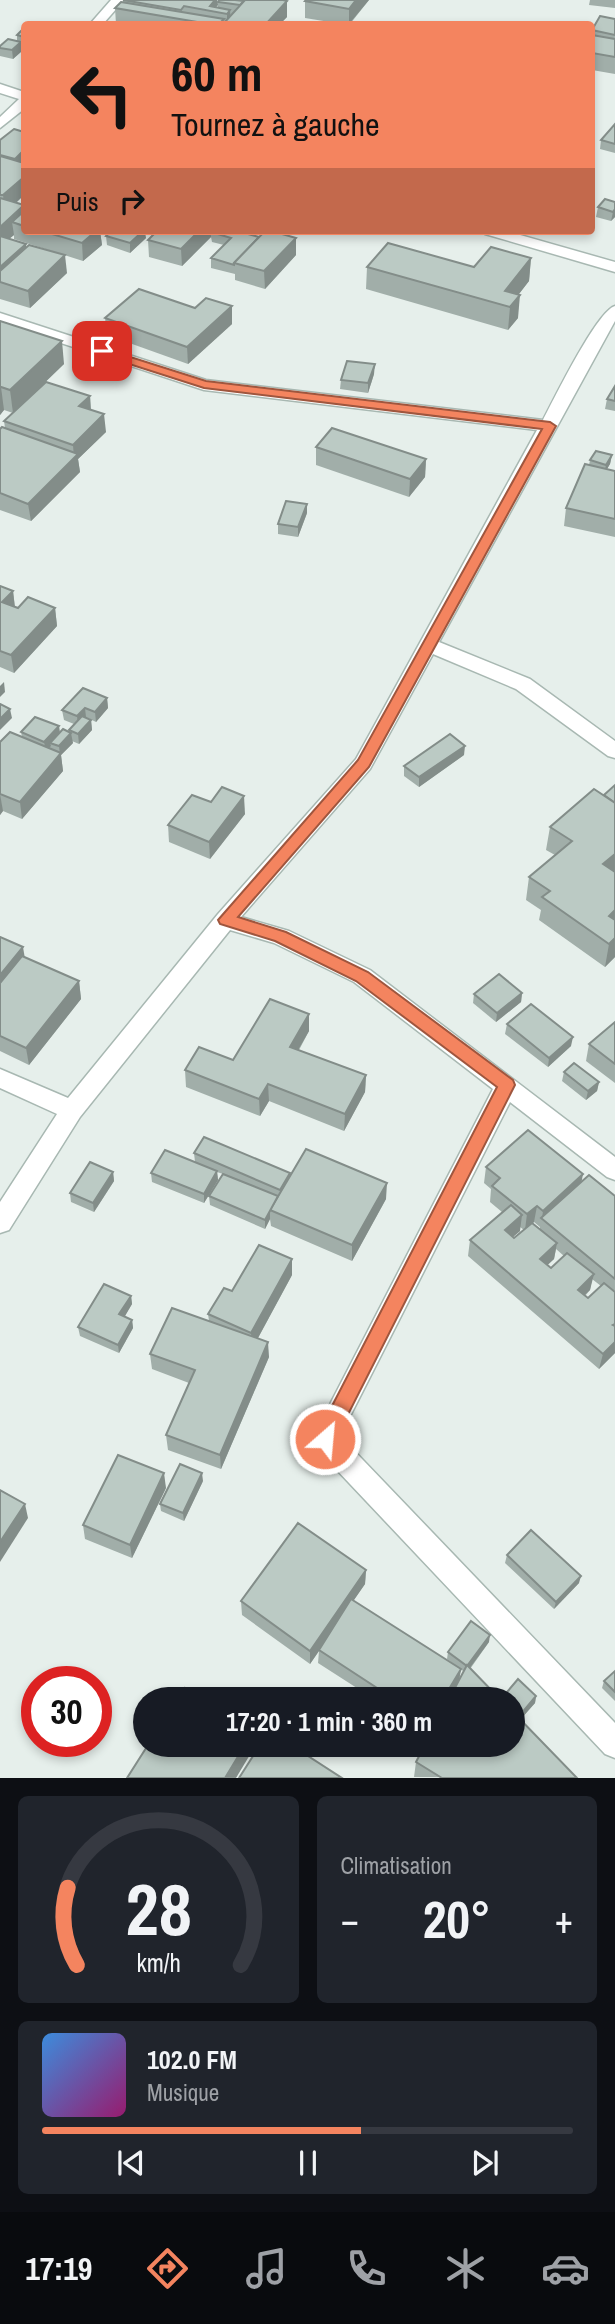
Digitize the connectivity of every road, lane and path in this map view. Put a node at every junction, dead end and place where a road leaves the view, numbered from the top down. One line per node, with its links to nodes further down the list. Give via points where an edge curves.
1 (118, 0): 2 (street)
2 (99, 21)
3 (0, 88): 4 (street)
4 (21, 95)
5 (21, 105): 6 (street)
6 (0, 124)
7 (504, 235): 8 (street)
8 (615, 267)
9 (615, 312): 11 (street, via 603,325)
10 (0, 318): 11 (street, via 204,385)
11 (550, 426): 12 (street)
12 (428, 645): 13 (street, via 523,684); 14 (street, via 363,764)
13 (615, 751)
14 (226, 920): 16 (street, via 281,937 362,976); 17 (street)
15 (0, 1078): 17 (street)
16 (506, 1085): 18 (street); 20 (street, via 325,1439)
17 (72, 1110): 19 (street)
18 (615, 1170)
19 (0, 1223)
20 (615, 1744)

